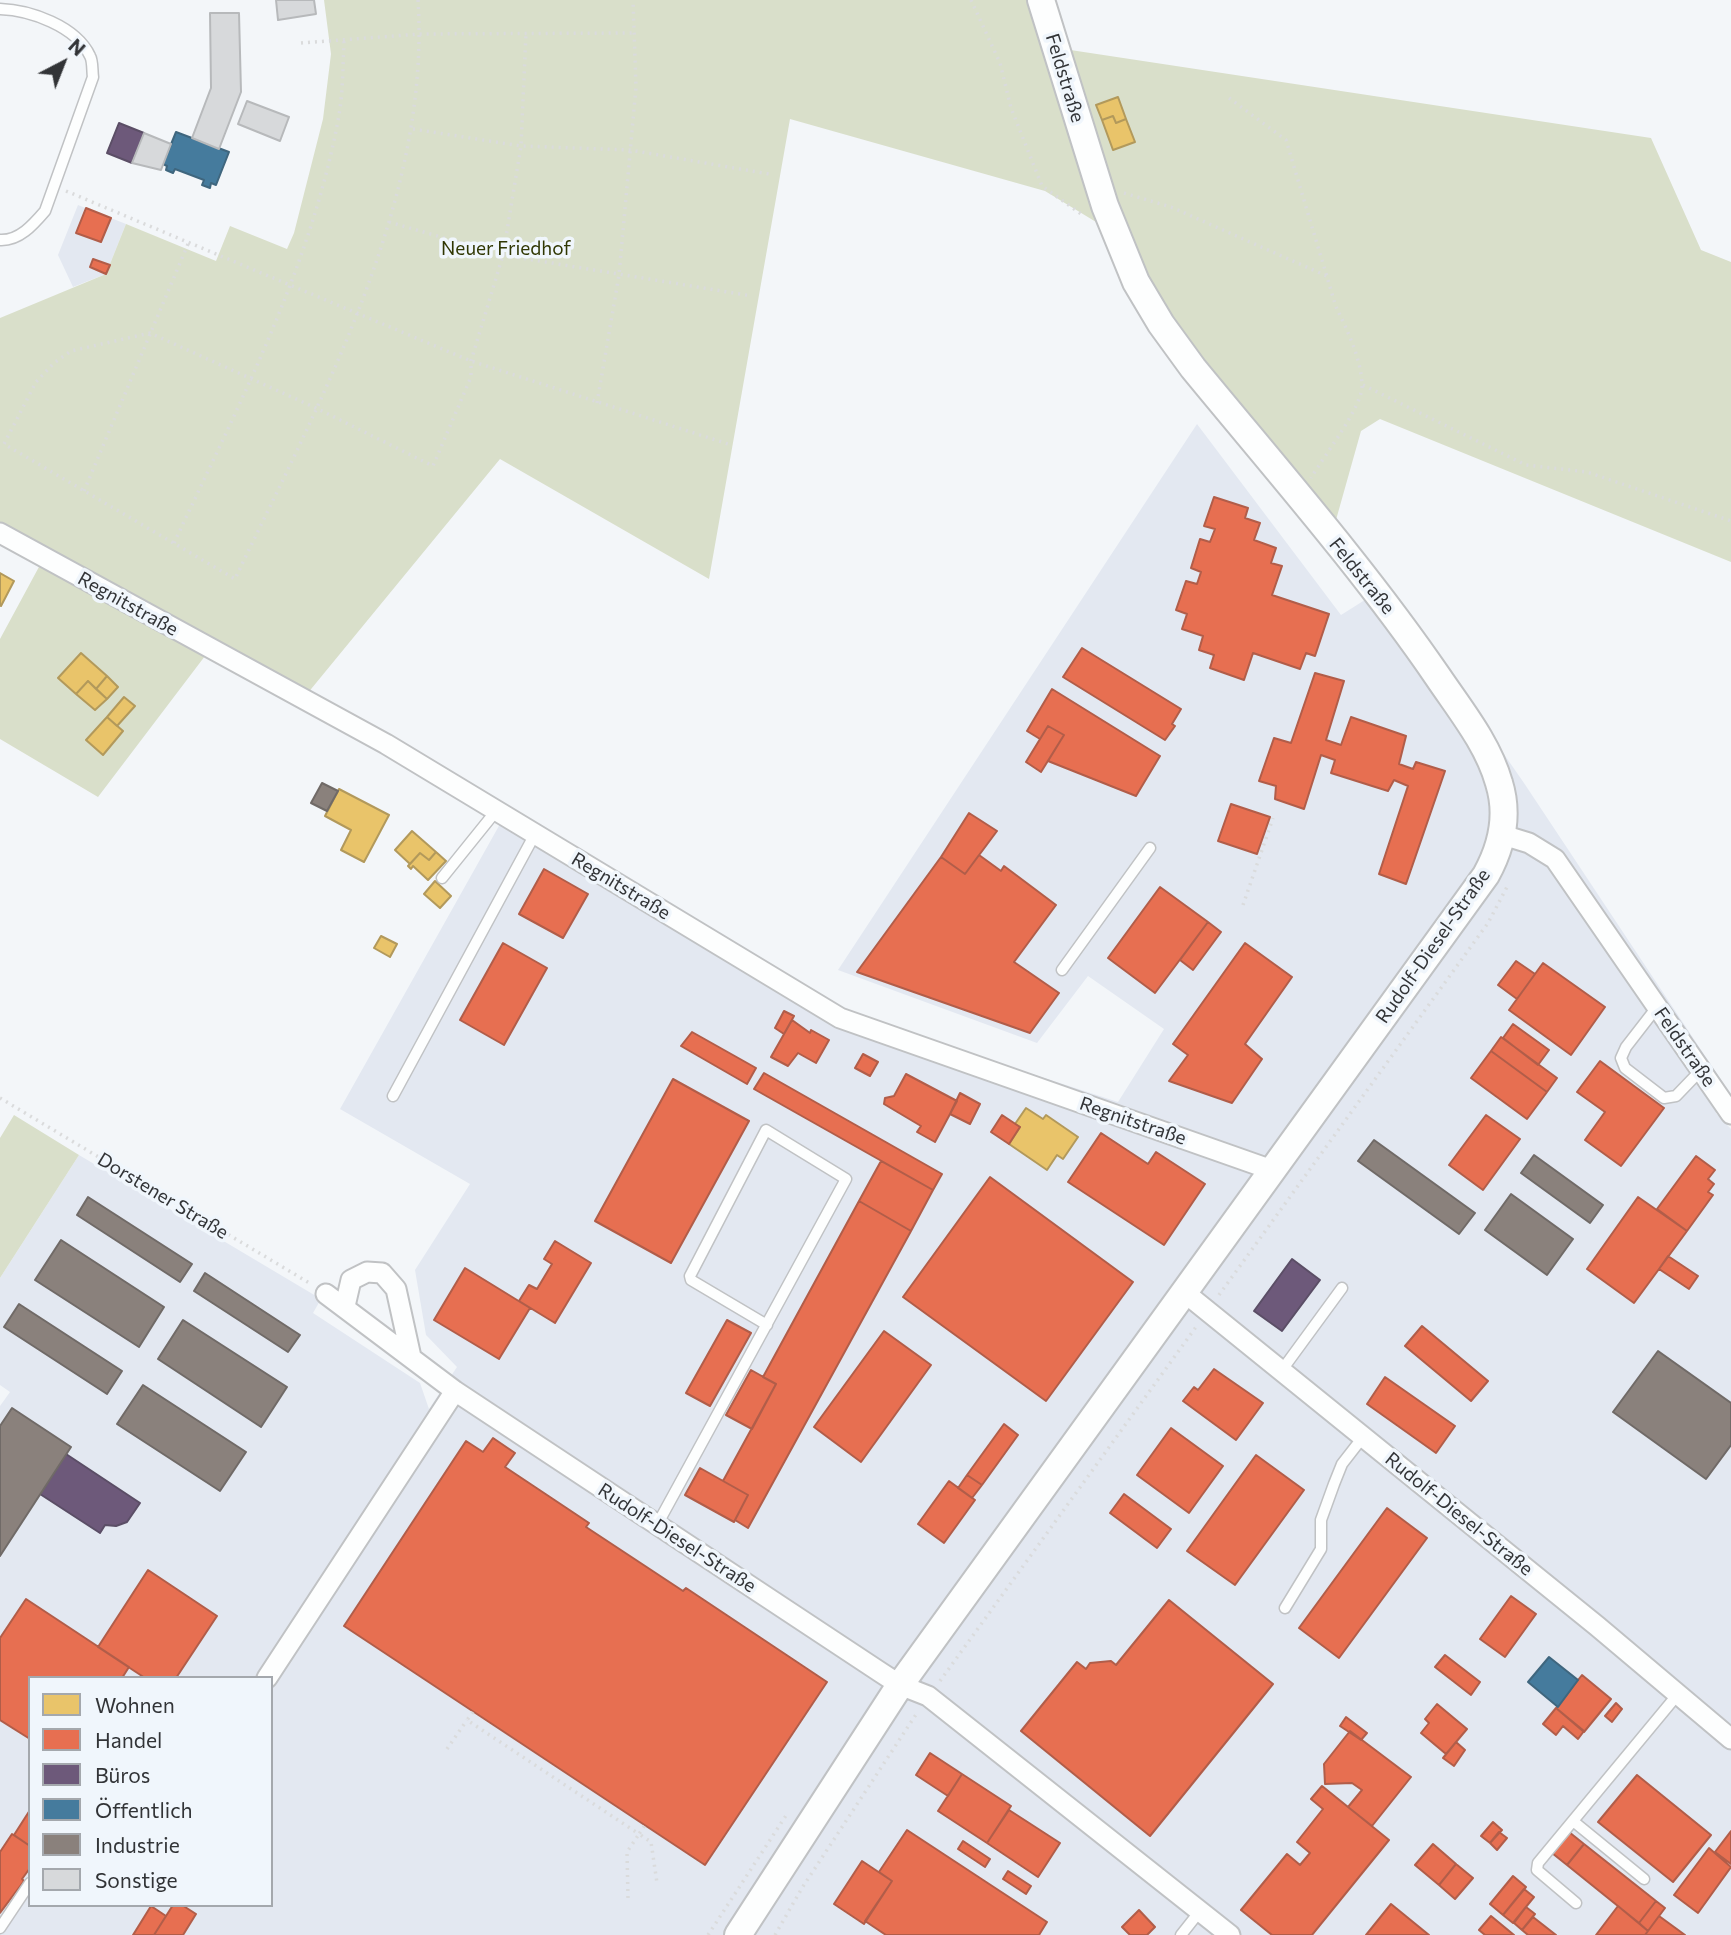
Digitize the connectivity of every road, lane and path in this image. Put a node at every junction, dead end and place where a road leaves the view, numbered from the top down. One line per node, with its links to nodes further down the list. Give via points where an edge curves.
1 (418, 0): 7 (path)
2 (633, 0): 6 (path)
3 (1041, 0): 16 (street, Feldstraße)
4 (0, 9): 15 (lane, via 51,22 74,34 90,56 93,77)
5 (526, 33): 6 (path); 7 (path); 12 (path)
6 (634, 33): 13 (path, via 636,87)
7 (420, 34): 8 (path); 11 (path)
8 (344, 41): 9 (path); 23 (path, via 339,114 326,174)
9 (301, 43)
10 (1229, 97): 22 (path, via 1286,140)
11 (412, 129): 12 (path); 17 (path)
12 (522, 146): 13 (path); 20 (path)
13 (630, 150): 14 (path); 21 (path)
14 (769, 174)
15 (54, 187): 18 (lane, via 45,211 31,228); 19 (path)
16 (1105, 206): 22 (path, via 1127,191); 34 (street, Feldstraße, via 1136,282 1161,324)
17 (388, 222): 20 (path); 25 (path)
18 (0, 240)
19 (188, 243): 23 (path); 26 (path)
20 (503, 255): 21 (path); 27 (path)
21 (619, 275): 24 (path); 30 (path)
22 (1329, 277): 29 (path)
23 (289, 286): 25 (path); 28 (path)
24 (752, 296)
25 (355, 314): 27 (path); 31 (path)
26 (150, 333): 28 (path); 33 (path); 33 (path, via 71,351 54,363 36,382 4,444)
27 (471, 361): 30 (path); 31 (path, via 471,377 433,466)
28 (251, 377): 31 (path); 37 (path)
29 (1363, 384): 34 (path, via 1357,406); 35 (path, via 1526,465 1587,472)
30 (597, 403): 32 (path)
31 (316, 408): 37 (path, via 235,579)
32 (728, 444)
33 (84, 491): 37 (path)
34 (1300, 498): 41 (street, Feldstraße, via 1410,636 1485,749 1501,786)
35 (1731, 521)
36 (0, 533): 38 (street, Regnitstraße, via 386,744)
37 (174, 543)
38 (496, 811): 40 (street, Regnitstraße); 43 (lane)
39 (1273, 818): 45 (path)
40 (535, 834): 49 (lane); 52 (street, Regnitstraße, via 841,1018)
41 (1503, 835): 47 (street, Feldstraße, via 1529,843 1555,859); 52 (street, Rudolf-Diesel-Straße, via 1486,874)
42 (1150, 848): 46 (lane)
43 (442, 878)
44 (1508, 885): 57 (path, via 1488,923)
45 (1243, 905)
46 (1062, 970)
47 (1657, 1007): 48 (street, Feldstraße); 48 (lane, via 1626,1047 1621,1058 1625,1068 1664,1098 1676,1096)
48 (1701, 1070): 51 (street, Feldstraße)
49 (393, 1096)
50 (0, 1098): 55 (path, Dorstener Straße)
51 (1731, 1113)
52 (1272, 1170): 54 (street, Rudolf-Diesel-Straße)
53 (1342, 1288): 60 (lane)
54 (1184, 1292): 57 (street, Rudolf-Diesel-Straße); 66 (street, Rudolf-Diesel-Straße)
55 (326, 1294): 56 (street, Rudolf-Diesel-Straße)
56 (345, 1306): 59 (street, Rudolf-Diesel-Straße); 59 (street, via 351,1280 367,1272 382,1273 396,1289)
57 (1208, 1311): 60 (street, Rudolf-Diesel-Straße); 68 (path)
58 (767, 1325): 58 (lane, via 846,1177 766,1130 690,1276); 63 (lane)
59 (411, 1357): 61 (street, Rudolf-Diesel-Straße)
60 (1282, 1370): 62 (street, Rudolf-Diesel-Straße)
61 (455, 1391): 63 (street, Rudolf-Diesel-Straße); 65 (street)
62 (1363, 1437): 64 (lane, via 1342,1464 1334,1484 1321,1520 1321,1549); 67 (street, Rudolf-Diesel-Straße)
63 (657, 1526): 66 (street, Rudolf-Diesel-Straße)
64 (1285, 1608)
65 (268, 1676)
66 (900, 1685): 68 (street, Rudolf-Diesel-Straße); 83 (street, Rudolf-Diesel-Straße)
67 (1678, 1694): 71 (street, Rudolf-Diesel-Straße); 73 (lane)
68 (928, 1696): 81 (street, Rudolf-Diesel-Straße); 84 (path)
69 (473, 1712): 70 (path)
70 (467, 1720): 72 (path); 75 (path)
71 (1731, 1739)
72 (447, 1749)
73 (1573, 1821): 76 (lane); 80 (lane, via 1537,1866 1542,1876)
74 (645, 1825): 75 (path)
75 (639, 1834): 77 (path, via 651,1842); 79 (path, via 627,1852)
76 (1644, 1879)
77 (657, 1883)
78 (28, 1886): 82 (lane)
79 (628, 1898)
80 (1576, 1903)
81 (1200, 1911): 85 (lane); 86 (street, Rudolf-Diesel-Straße)
82 (0, 1928)
83 (738, 1935)
84 (775, 1935)
85 (1181, 1935)
86 (1230, 1935)

